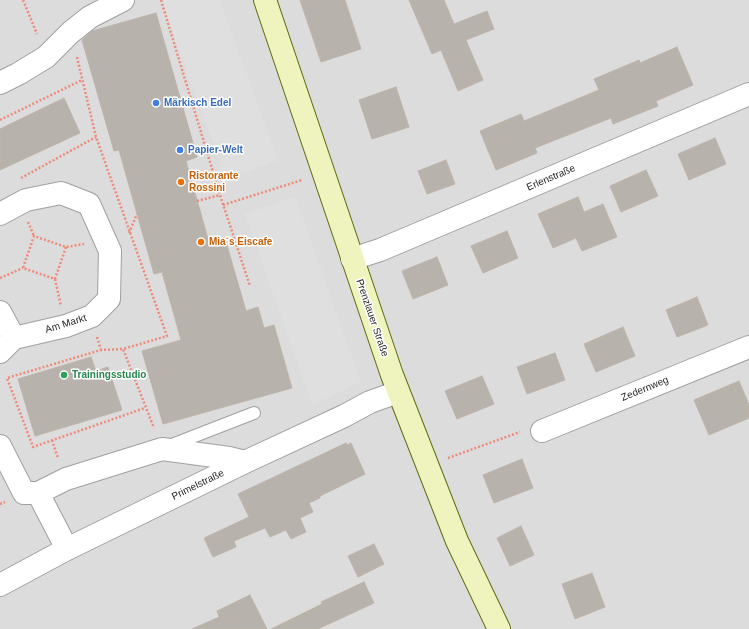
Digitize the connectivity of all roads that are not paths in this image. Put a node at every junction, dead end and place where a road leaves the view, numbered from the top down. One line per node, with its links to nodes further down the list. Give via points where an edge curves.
1 (122, 0): 3 (street, via 90,17 46,57)
2 (265, 0): 6 (main road, Prenzlauer Straße)
3 (0, 83)
4 (749, 94): 6 (street, Erlenstraße, via 380,250)
5 (0, 214): 8 (street, Am Markt, via 26,200 61,193 89,204 110,250 109,299 92,316)
6 (352, 258): 10 (main road, Prenzlauer Straße)
7 (0, 312): 8 (street, Am Markt)
8 (7, 345)
9 (749, 347): 12 (street, Zedernweg)
10 (398, 392): 15 (street, Primelstraße, via 370,402); 19 (main road, Prenzlauer Straße, via 457,541)
11 (254, 413): 14 (lane)
12 (542, 431)
13 (0, 446): 16 (street, via 24,493)
14 (162, 449): 15 (street); 16 (street, via 66,479)
15 (245, 462): 17 (street, Primelstraße)
16 (38, 493): 17 (street)
17 (67, 550): 18 (street, Primelstraße)
18 (0, 585)
19 (498, 629)

